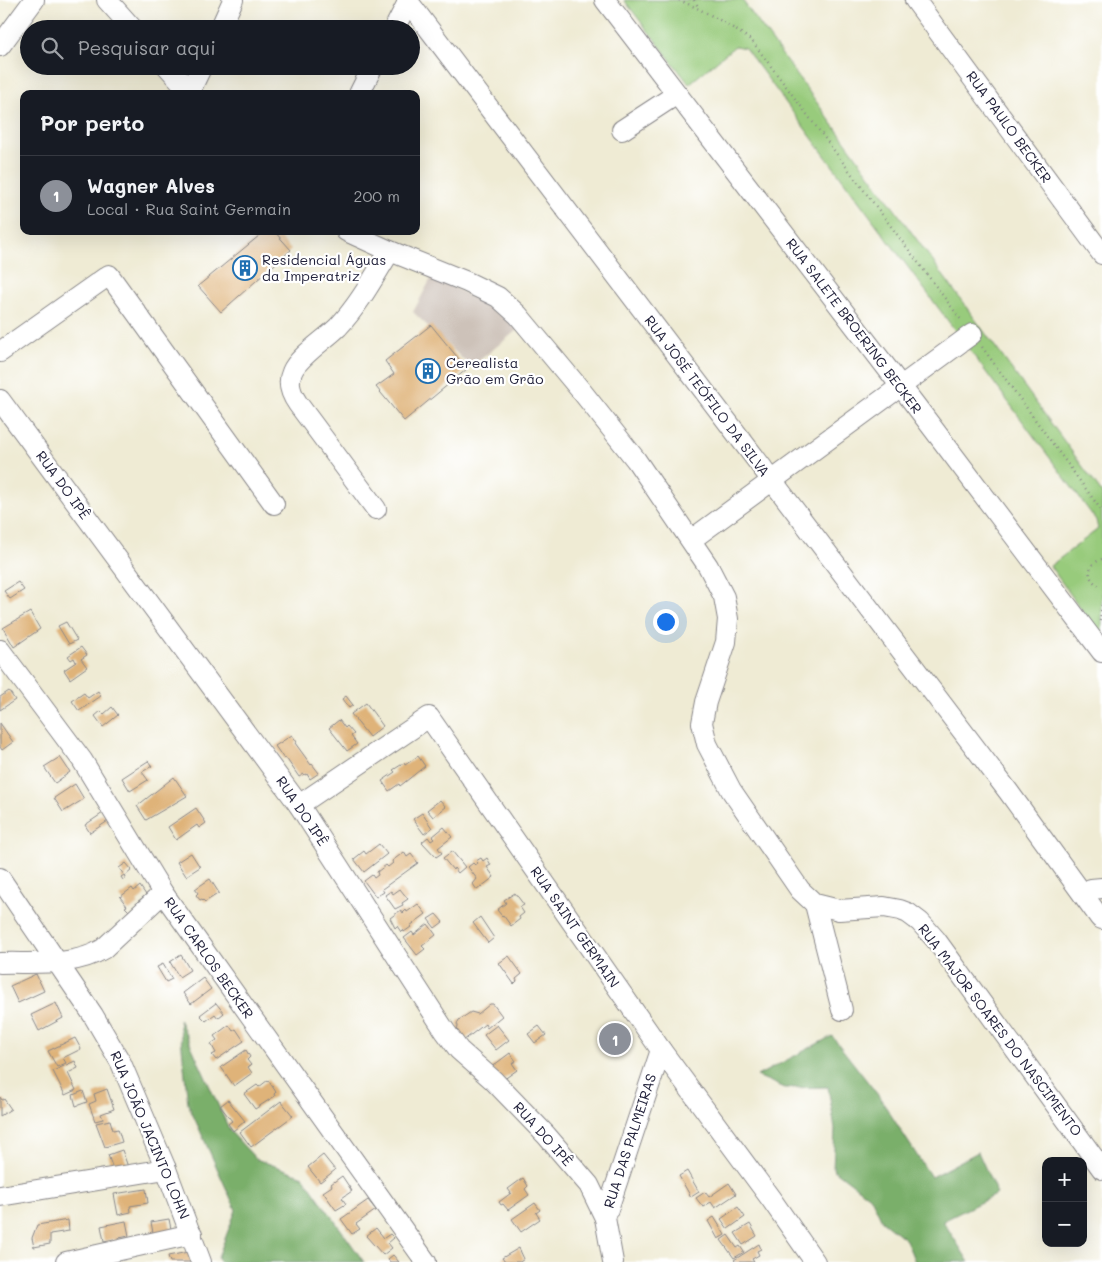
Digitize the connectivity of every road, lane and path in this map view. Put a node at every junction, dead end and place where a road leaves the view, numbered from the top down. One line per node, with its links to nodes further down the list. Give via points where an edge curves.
1 (34, 0): 13 (street)
2 (107, 0): 10 (street)
3 (233, 0): 11 (street)
4 (605, 0): 20 (street, RUA SALETE BROERING BECKER)
5 (679, 0): 9 (path)
6 (694, 0): 9 (path)
7 (916, 0): 24 (street, RUA PAULO BECKER)
8 (408, 1): 12 (street); 29 (street, RUA JOSÉ TEÓFILO DA SILVA)
9 (700, 9): 25 (path, via 752,41)
10 (125, 20)
11 (224, 20)
12 (398, 20)
13 (0, 46)
14 (175, 75): 17 (street)
15 (198, 75): 18 (street)
16 (369, 75): 19 (street)
17 (188, 90)
18 (192, 90)
19 (361, 90)
20 (677, 94): 21 (street); 27 (street, RUA SALETE BROERING BECKER)
21 (622, 130)
22 (355, 235): 23 (street)
23 (390, 251): 31 (street, via 354,308 296,365 289,381 298,404); 33 (street, via 474,285 512,308 636,460)
24 (1102, 254)
25 (972, 334): 27 (street); 32 (path)
26 (0, 352): 30 (street, via 109,275)
27 (901, 386): 29 (street); 39 (street, RUA SALETE BROERING BECKER)
28 (0, 400): 40 (street, RUA DO IPÊ)
29 (772, 480): 33 (street); 41 (street, RUA JOSÉ TEÓFILO DA SILVA)
30 (274, 504)
31 (376, 509)
32 (1102, 511)
33 (691, 540): 45 (street, via 719,584 728,619 726,642 702,723 707,744 731,790 800,890)
34 (1102, 559): 35 (path, via 1090,569 1090,577)
35 (1102, 587)
36 (1102, 604): 37 (path)
37 (1099, 625)
38 (0, 650): 44 (street, RUA CARLOS BECKER, via 82,760)
39 (1102, 652)
40 (299, 805): 50 (street, RUA SAINT GERMAIN, via 429,717); 54 (street, RUA DO IPÊ, via 459,1050 493,1080 546,1136 588,1185)
41 (1069, 873): 43 (street); 46 (street, RUA JOSÉ TEÓFILO DA SILVA)
42 (0, 878): 47 (street, RUA JOÃO JACINTO LOHN)
43 (1098, 891)
44 (163, 893): 47 (street, via 103,949 87,957); 58 (street, RUA CARLOS BECKER)
45 (815, 904): 49 (street); 52 (street, RUA MAJOR SOARES DO NASCIMENTO, via 839,910 884,907 908,913 920,922)
46 (1101, 919)
47 (57, 961): 48 (street); 51 (street, RUA JOÃO JACINTO LOHN, via 94,1015 121,1064)
48 (0, 963)
49 (842, 1010)
50 (660, 1050): 54 (street, RUA DAS PALMEIRAS); 60 (street, RUA SAINT GERMAIN)
51 (166, 1168): 53 (street); 55 (street, RUA JOÃO JACINTO LOHN)
52 (1102, 1169)
53 (0, 1196)
54 (605, 1218): 59 (street, RUA DAS PALMEIRAS)
55 (192, 1234): 56 (street); 57 (street, RUA JOÃO JACINTO LOHN)
56 (66, 1262)
57 (201, 1262)
58 (426, 1262)
59 (613, 1262)
60 (815, 1262)

